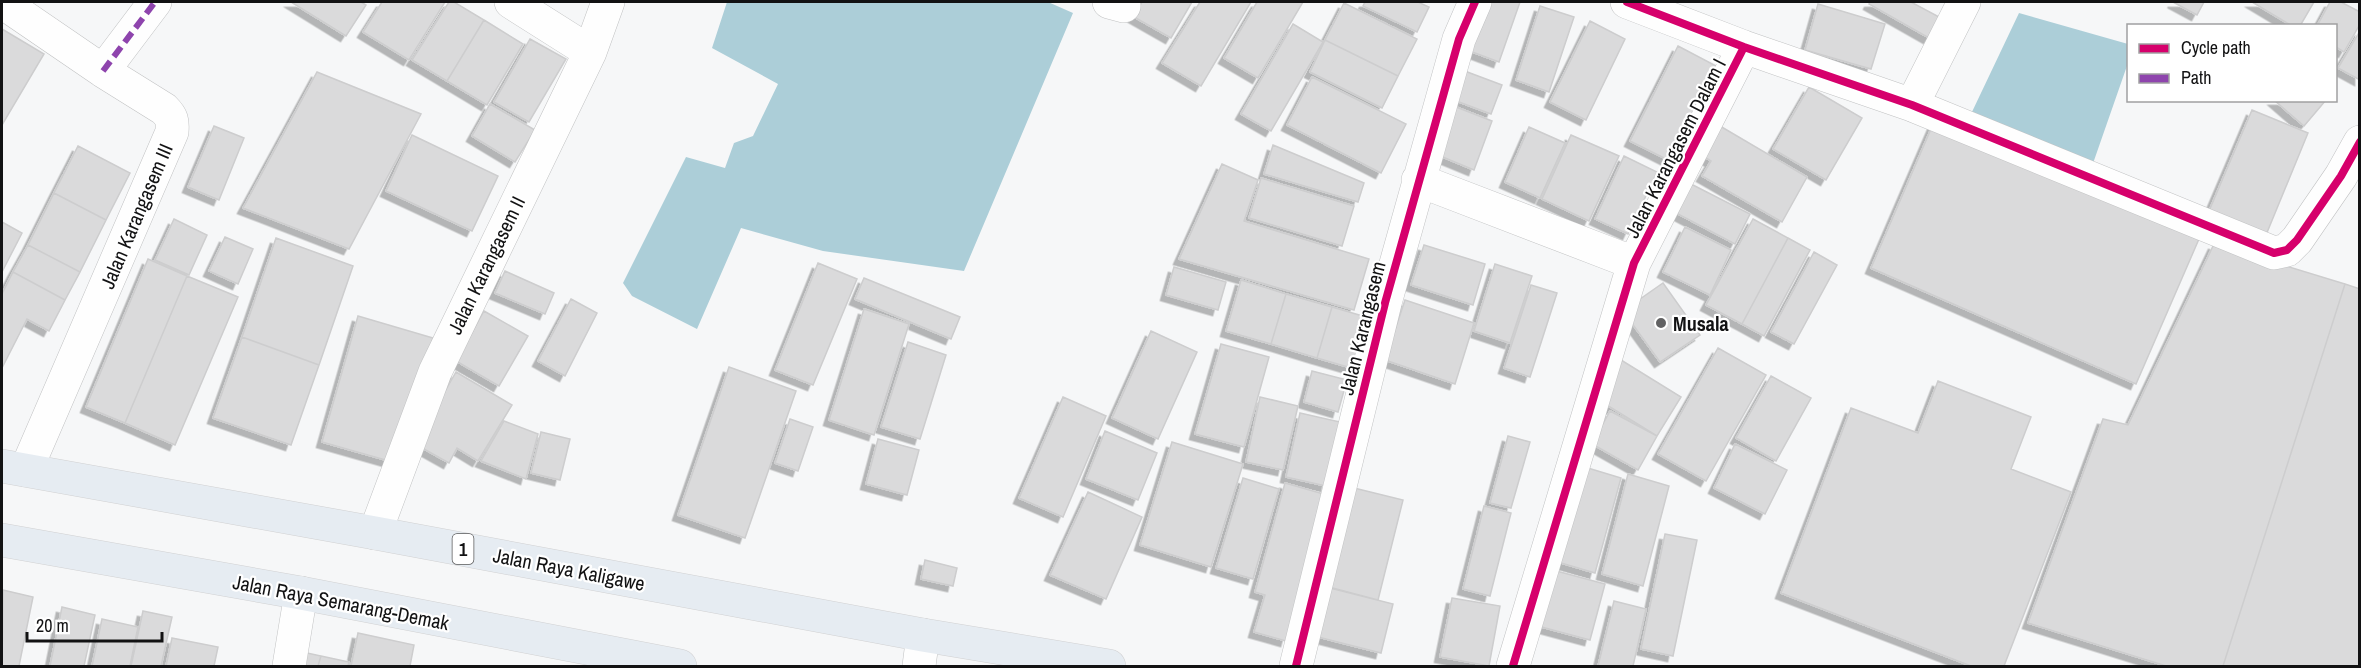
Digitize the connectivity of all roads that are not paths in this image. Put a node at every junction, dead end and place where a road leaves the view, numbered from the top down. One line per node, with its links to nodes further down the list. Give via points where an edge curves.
1 (2, 2): 10 (street, Jalan Karangasem III)
2 (155, 2): 10 (street)
3 (511, 2): 9 (street)
4 (608, 2): 9 (street, Jalan Karangasem II)
5 (1475, 2): 13 (street, Jalan Karangasem, via 1459,39)
6 (1627, 2): 8 (street)
7 (1964, 2): 11 (street)
8 (1744, 47): 11 (street); 14 (street, Jalan Karangasem Dalam I)
9 (590, 52): 16 (street, Jalan Karangasem II, via 435,372)
10 (103, 71): 15 (street, Jalan Karangasem III, via 164,109 171,116 172,132)
11 (1912, 105): 12 (street, via 2274,253 2287,250 2297,240)
12 (2360, 142)
13 (1418, 180): 14 (street, Jalan Karangasem Dalam I); 24 (street, Jalan Karangasem)
14 (1634, 263): 25 (street)
15 (14, 468): 16 (highway, Jalan Raya Kaligawe / 1)
16 (375, 533): 19 (highway, Jalan Raya Kaligawe / 1)
17 (2, 540): 18 (highway, Jalan Raya Semarang-Demak)
18 (301, 593): 21 (street); 22 (highway, Jalan Raya Semarang-Demak)
19 (921, 651): 20 (highway, 1)
20 (994, 657): 23 (highway, 1)
21 (289, 666)
22 (680, 666)
23 (1109, 666)
24 (1296, 666)
25 (1513, 666)

